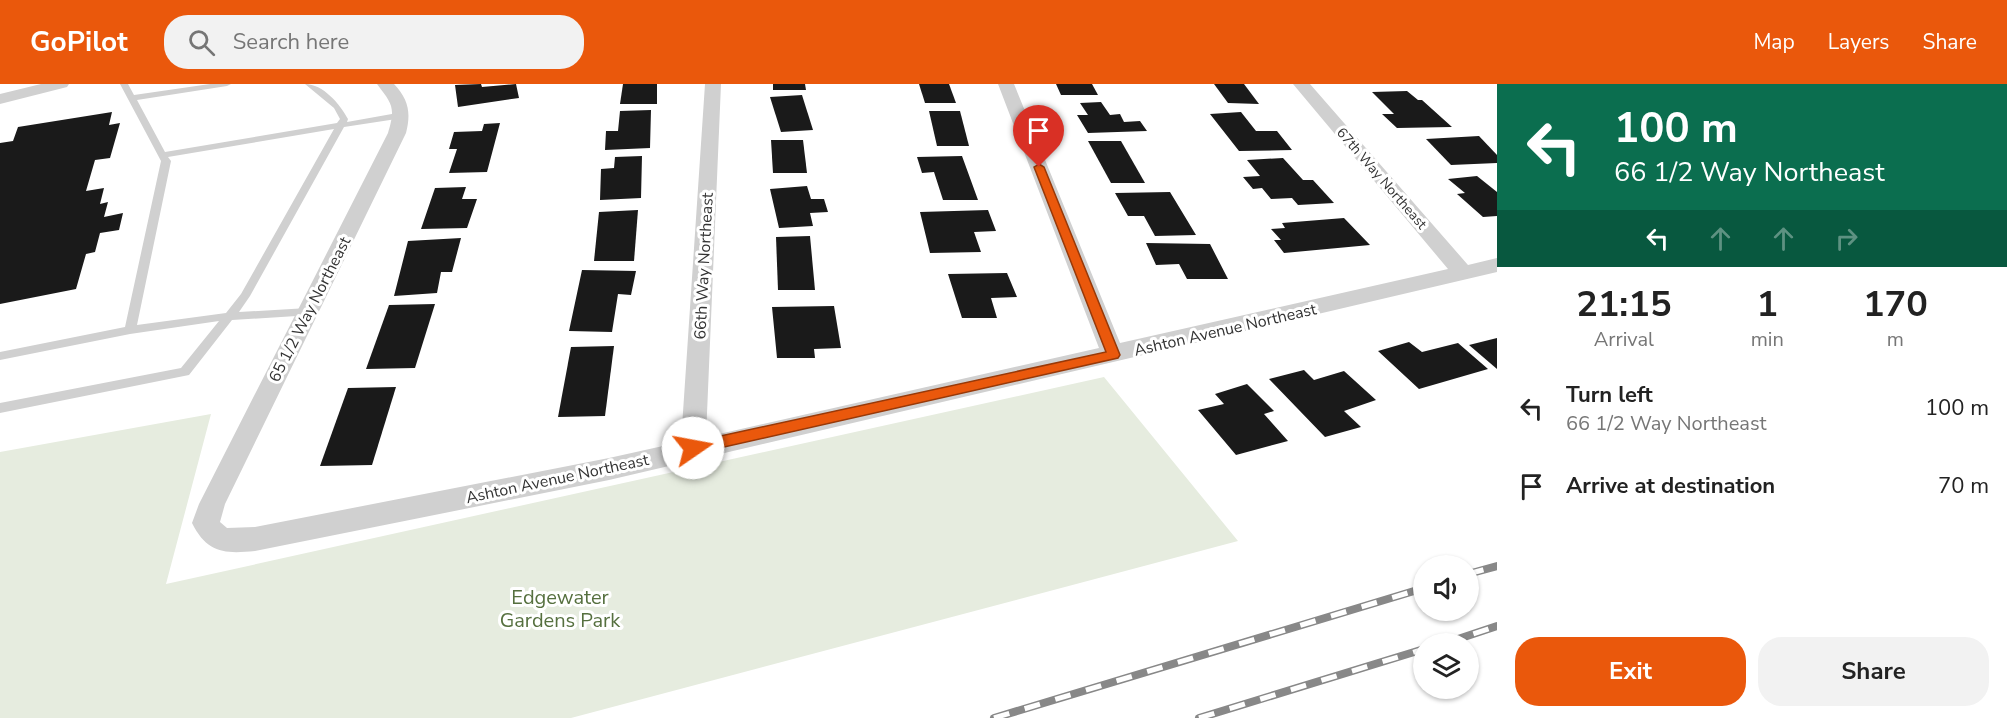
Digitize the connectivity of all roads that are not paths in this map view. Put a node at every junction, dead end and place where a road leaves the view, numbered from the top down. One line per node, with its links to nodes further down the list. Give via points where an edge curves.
1 (60, 84): 10 (street)
2 (124, 84): 9 (lane)
3 (227, 84): 9 (lane)
4 (309, 84): 12 (lane, via 337,106 344,119)
5 (385, 84): 11 (street, via 399,100)
6 (713, 84): 22 (street, 66th Way Northeast)
7 (1006, 84): 19 (street)
8 (1301, 84): 15 (street, 67th Way Northeast)
9 (132, 98): 13 (lane)
10 (0, 99)
11 (403, 115): 12 (lane); 16 (street, 65 1/2 Way Northeast)
12 (342, 123): 13 (lane); 17 (lane)
13 (163, 155): 18 (lane, via 166,161)
14 (1497, 265): 15 (street, Ashton Avenue Northeast)
15 (1463, 273): 19 (street, Ashton Avenue Northeast)
16 (308, 312): 17 (lane); 23 (street, 65 1/2 Way Northeast, via 212,504 206,523)
17 (230, 316): 18 (lane); 21 (lane, via 185,372)
18 (130, 330): 20 (lane)
19 (1113, 355): 22 (street, Ashton Avenue Northeast)
20 (0, 356)
21 (0, 408)
22 (693, 448): 23 (street, Ashton Avenue Northeast, via 609,469 255,539 227,541)
23 (213, 536)

